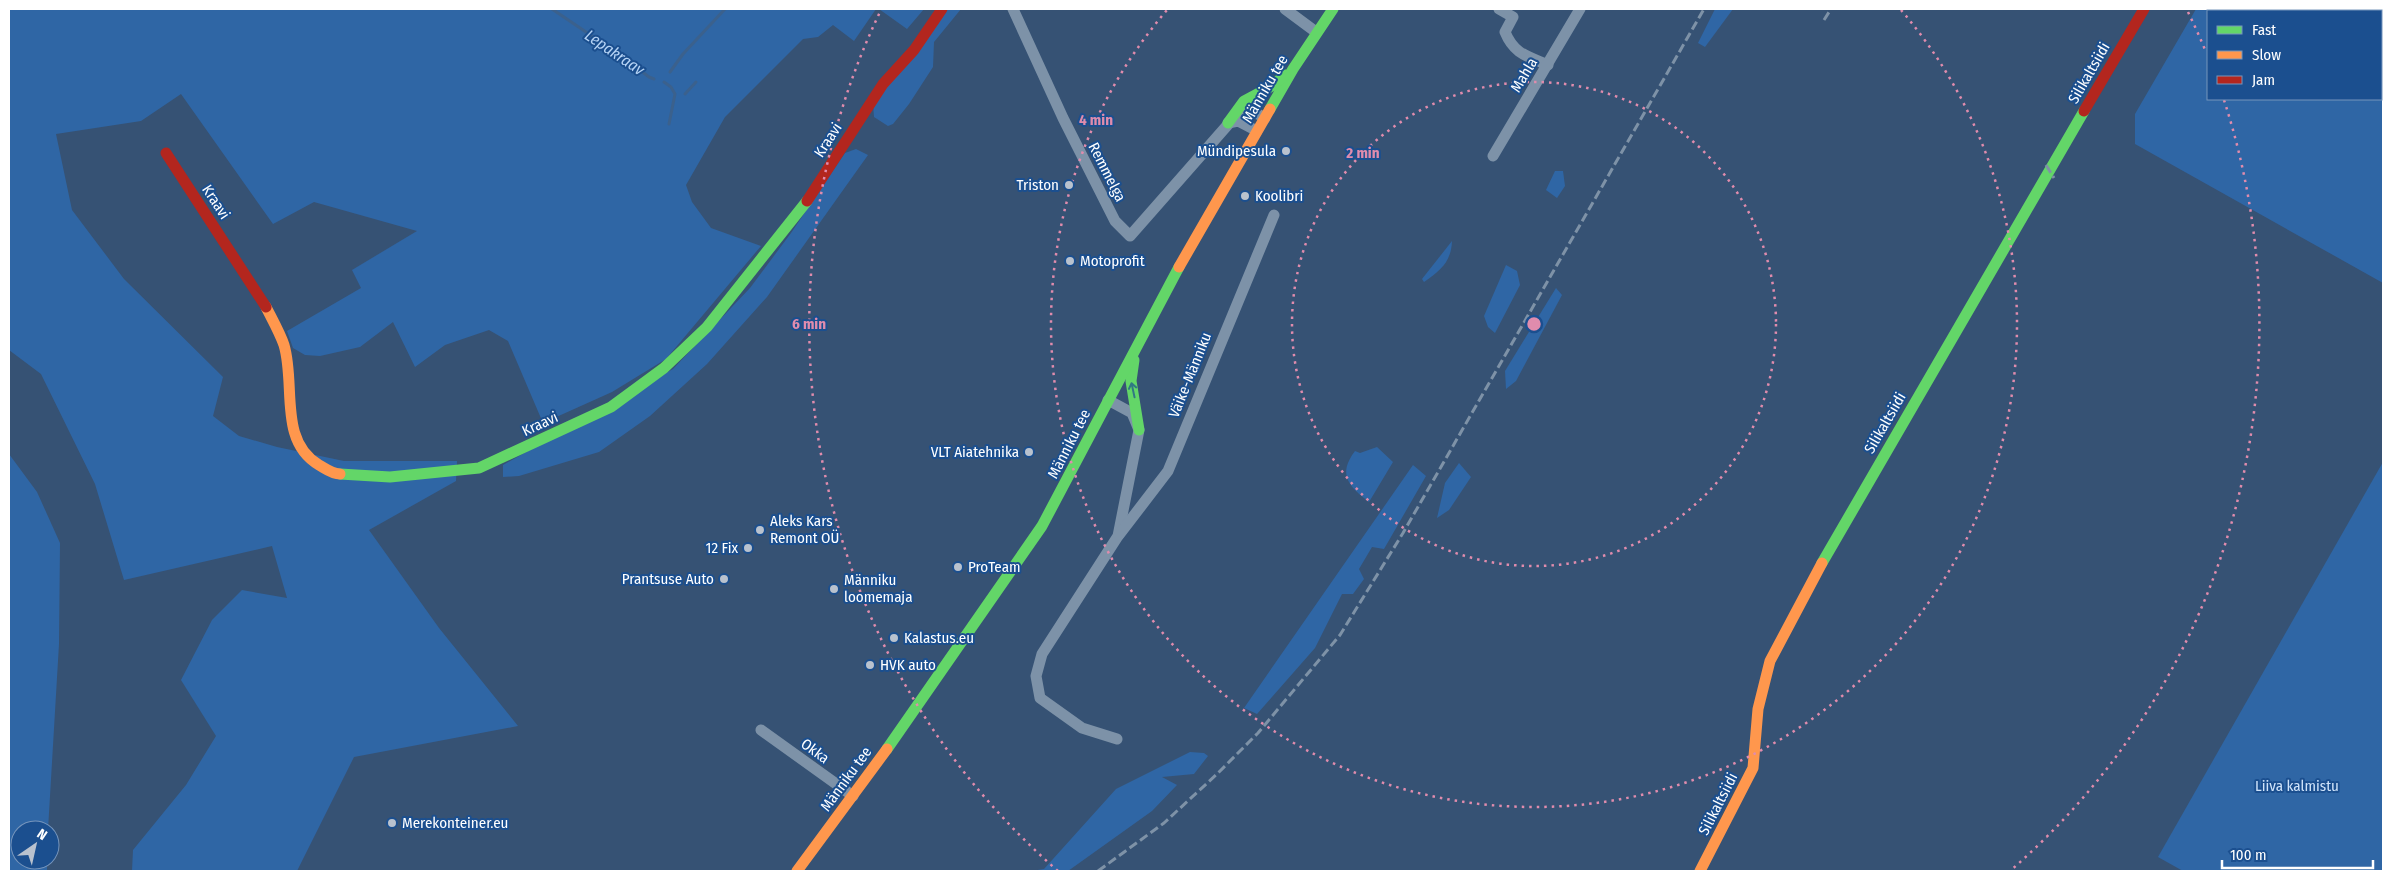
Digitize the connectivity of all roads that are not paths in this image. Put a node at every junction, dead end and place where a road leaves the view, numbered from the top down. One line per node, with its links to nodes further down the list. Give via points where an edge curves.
1 (942, 9): 14 (street, Kraavi, via 914,50 883,84 797,216 707,327 664,368 611,407 479,468 390,478 334,474 310,460 294,433 284,346 278,331)
2 (1013, 9): 12 (street, Remmelga, via 1115,221 1130,236)
3 (1285, 9): 8 (street)
4 (1333, 9): 8 (street, Männiku tee)
5 (1499, 9): 9 (street, via 1513,17 1505,32 1510,45)
6 (1580, 9): 9 (street, Mahla)
7 (2144, 9): 25 (street, Silikaltsiidi, via 1800,600 1770,661 1758,709 1753,768)
8 (1316, 32): 10 (street, Männiku tee)
9 (1548, 65): 15 (street, Mahla)
10 (1293, 69): 11 (street, Männiku tee); 12 (street, via 1272,86 1244,101)
11 (1265, 118): 12 (street, via 1245,110); 13 (street, Männiku tee)
12 (1228, 123): 13 (street, via 1238,121)
13 (1257, 131): 17 (street, Männiku tee)
14 (166, 153)
15 (1493, 156)
16 (1274, 214): 20 (street, Väike-Männiku, via 1168,470)
17 (1134, 351): 18 (street, Männiku tee); 19 (street, one-way to 17, via 1131,381)
18 (1108, 400): 19 (street, via 1132,413); 23 (street, Männiku tee, via 1024,554)
19 (1139, 430): 20 (street, Väike-Männiku)
20 (1118, 536): 22 (street, Väike-Männiku, via 1042,654 1036,676 1040,698 1082,728)
21 (761, 730): 23 (street, Okka)
22 (1117, 739)
23 (853, 796): 24 (street, Männiku tee)
24 (797, 871)
25 (1700, 871)

